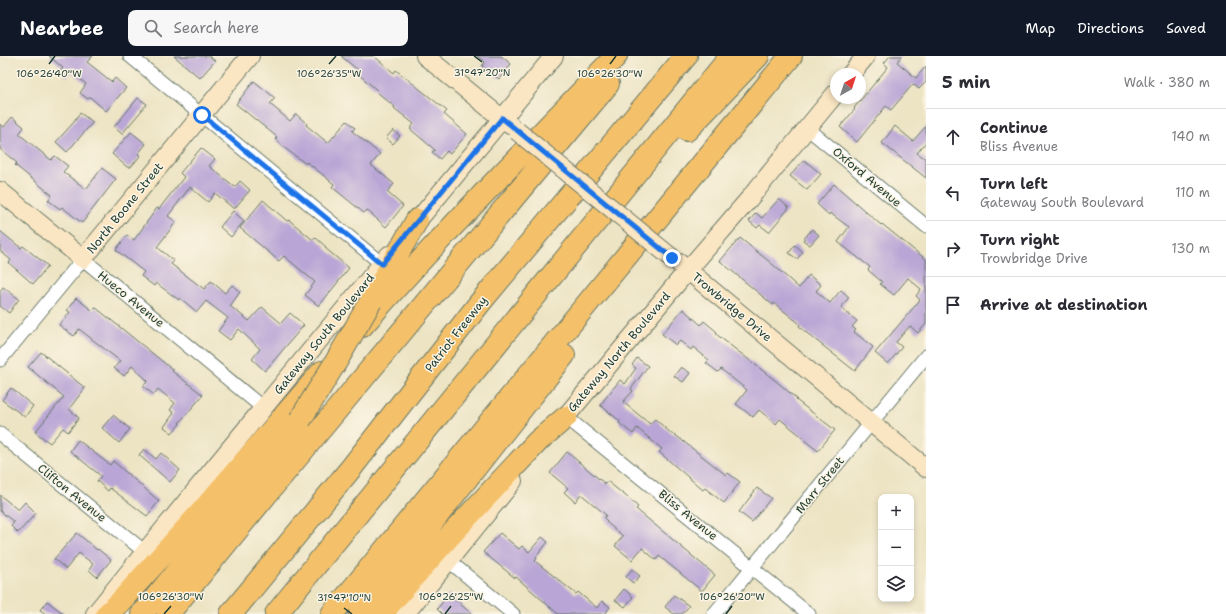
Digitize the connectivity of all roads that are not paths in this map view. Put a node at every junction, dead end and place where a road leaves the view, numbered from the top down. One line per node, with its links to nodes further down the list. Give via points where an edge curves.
1 (130, 56): 16 (street)
2 (250, 56): 16 (main road, North Boone Street)
3 (426, 56): 17 (main road, Trowbridge Drive)
4 (554, 56): 17 (main road, Gateway South Boulevard)
5 (616, 56): 38 (highway, via 394,290 203,510 120,603)
6 (630, 56): 40 (highway)
7 (674, 56): 14 (highway)
8 (686, 56): 14 (highway, Patriot Freeway)
9 (731, 56): 26 (highway)
10 (758, 56): 26 (highway, via 660,160 559,281)
11 (791, 56): 20 (highway)
12 (866, 56): 13 (main road)
13 (857, 68)
14 (668, 78): 41 (highway, Patriot Freeway, via 479,304 352,467)
15 (830, 100): 18 (main road, Gateway North Boulevard)
16 (202, 115): 23 (main road, North Boone Street); 24 (street)
17 (502, 118): 21 (main road, Gateway South Boulevard); 25 (main road, Trowbridge Drive, bridge)
18 (808, 128): 22 (street, Oxford Avenue); 25 (main road, Gateway North Boulevard)
19 (0, 191): 23 (main road, Hueco Avenue)
20 (678, 194): 43 (highway); 44 (highway, via 674,215)
21 (417, 220): 24 (main road, Gateway South Boulevard); 39 (highway, bridge, via 300,420)
22 (926, 226)
23 (83, 260): 28 (street, North Boone Street); 29 (street, Hueco Avenue)
24 (382, 264): 29 (main road, Gateway South Boulevard)
25 (687, 270): 30 (main road, Gateway North Boulevard); 31 (main road, Trowbridge Drive)
26 (534, 297): 42 (highway)
27 (926, 356): 31 (street, Marr Street)
28 (0, 360)
29 (263, 408): 34 (main road, Gateway South Boulevard)
30 (566, 417): 35 (main road, Gateway North Boulevard); 36 (street, Bliss Avenue); 45 (highway, via 538,441)
31 (870, 423): 33 (main road, Trowbridge Drive); 36 (street, Marr Street)
32 (0, 434): 34 (street, Clifton Avenue)
33 (926, 468)
34 (145, 552): 37 (main road, Gateway South Boulevard)
35 (449, 561): 46 (main road, Gateway North Boulevard); 47 (street)
36 (752, 567): 48 (street, Marr Street); 49 (street, Bliss Avenue)
37 (95, 614)
38 (107, 614)
39 (142, 614)
40 (168, 614)
41 (231, 614)
42 (276, 614)
43 (332, 614)
44 (360, 614)
45 (381, 614)
46 (405, 614)
47 (513, 614)
48 (714, 614)
49 (809, 614)

